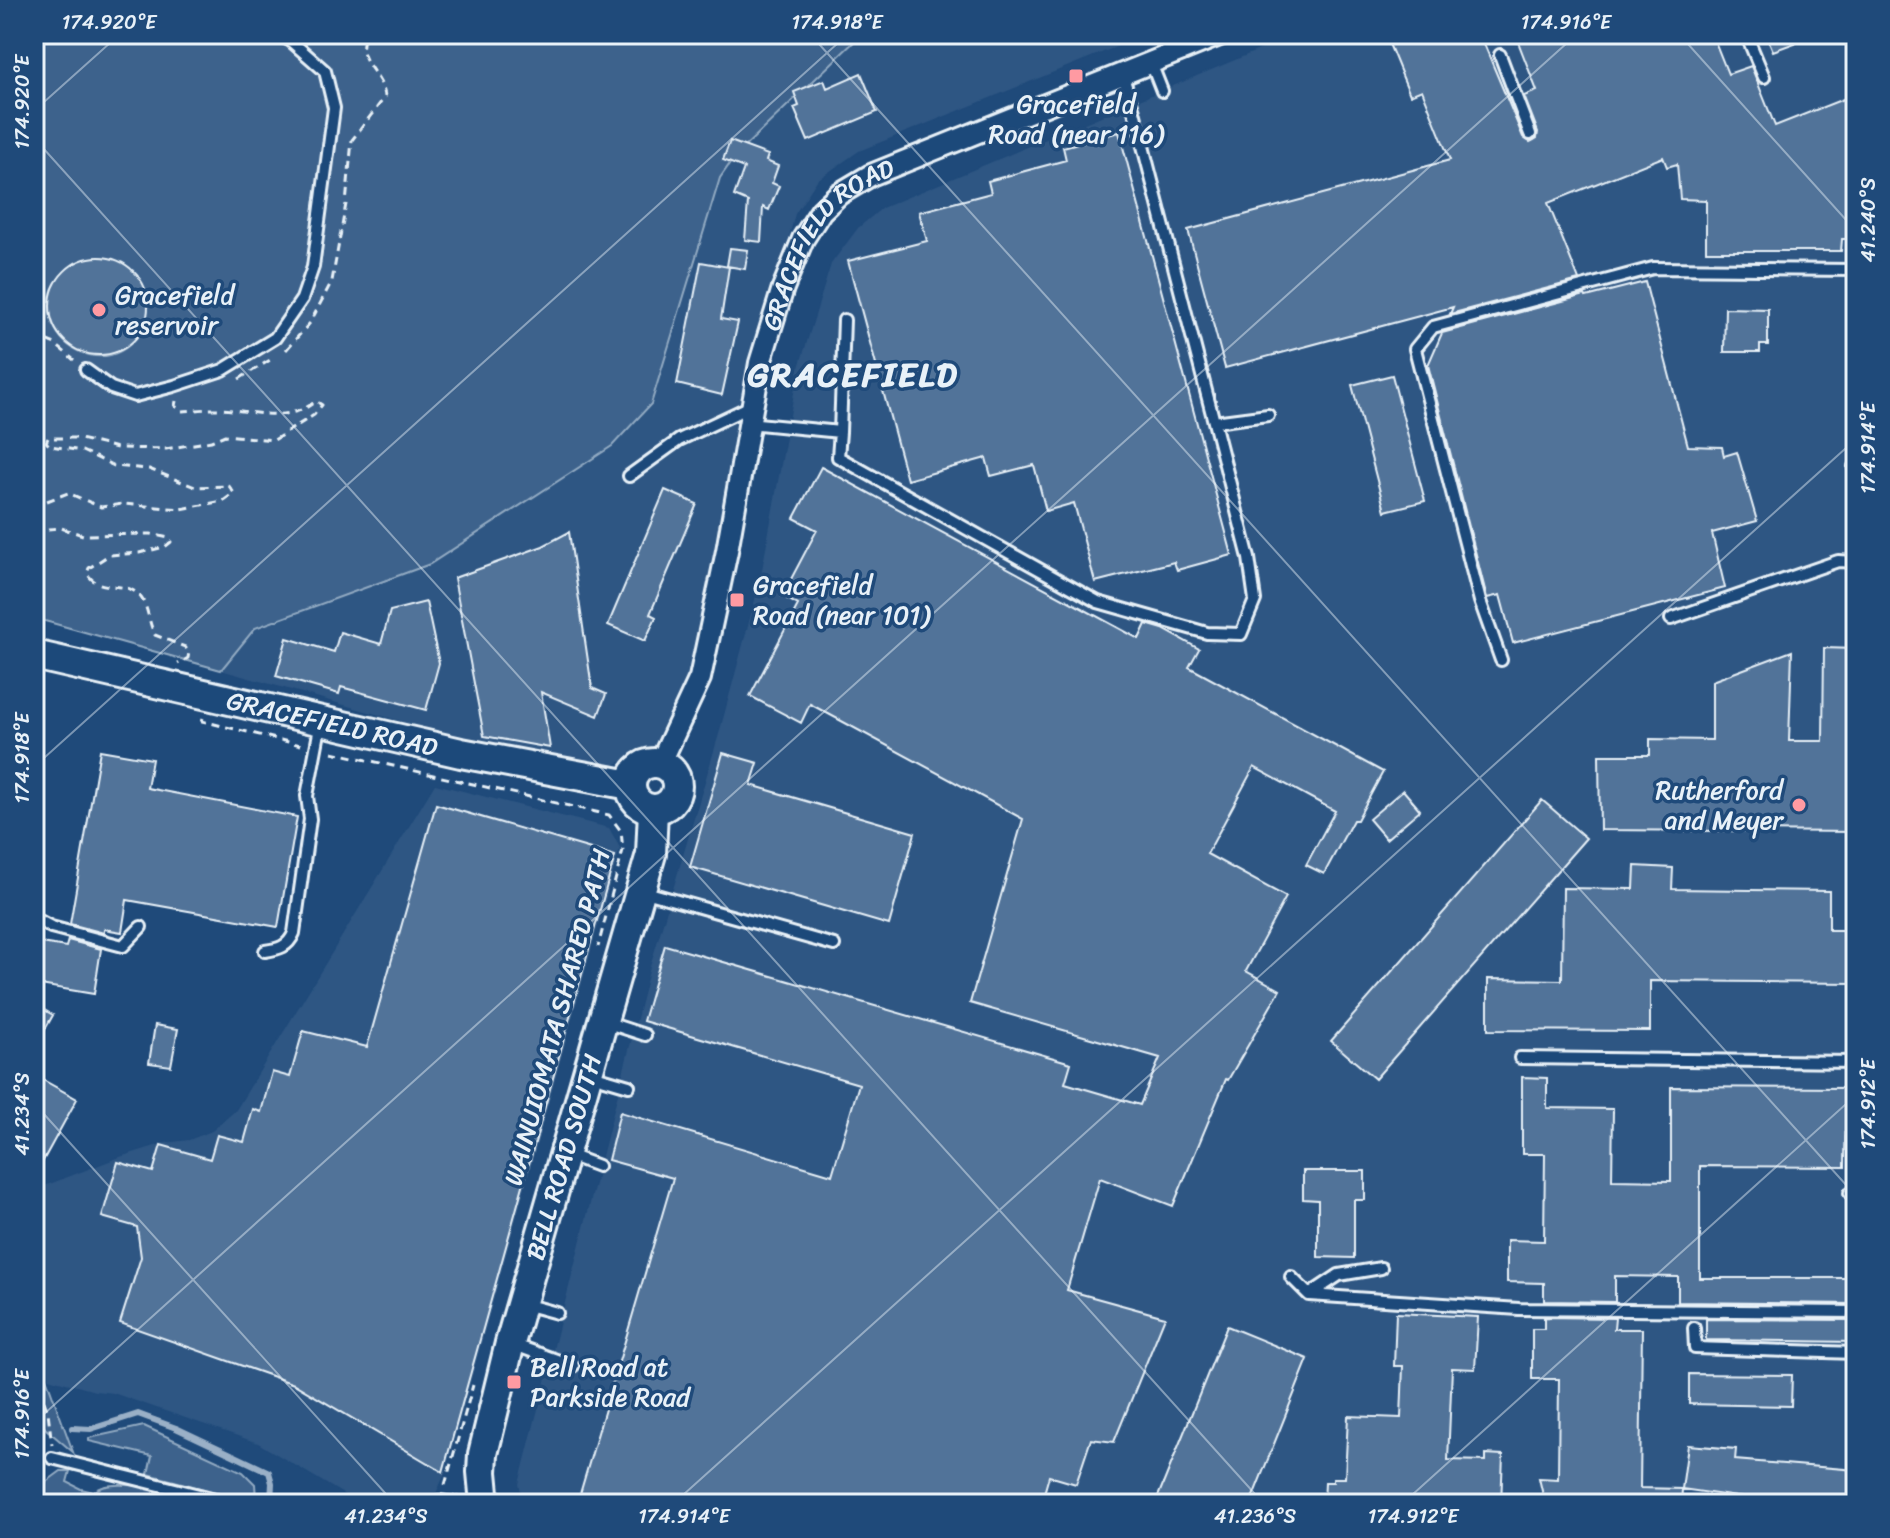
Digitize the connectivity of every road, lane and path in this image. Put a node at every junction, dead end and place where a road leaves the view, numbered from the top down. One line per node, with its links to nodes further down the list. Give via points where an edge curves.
1 (278, 34): 13 (lane, via 325,71 334,108 313,267 302,299 275,338 223,370 135,396 111,388)
2 (1222, 34): 5 (street, GRACEFIELD ROAD)
3 (1746, 34): 7 (lane)
4 (1500, 55): 9 (lane)
5 (1151, 63): 6 (street, GRACEFIELD ROAD); 8 (lane)
6 (1122, 74): 14 (street, GRACEFIELD ROAD, via 871,175 839,194 803,239 783,288); 16 (lane)
7 (1764, 77)
8 (1162, 91)
9 (1530, 134)
10 (1856, 270): 23 (lane, via 1642,270 1433,327 1415,349 1476,588)
11 (844, 320): 17 (lane)
12 (34, 335): 13 (path, via 55,344)
13 (86, 370)
14 (749, 414): 17 (lane); 18 (lane, via 679,440); 28 (street, GRACEFIELD ROAD, via 700,678)
15 (1268, 415): 16 (lane)
16 (1214, 422): 17 (lane, via 1255,600 1241,634 1207,633 1098,602 838,457)
17 (840, 432)
18 (629, 476)
19 (34, 530): 24 (path, via 169,538 165,547 104,557 87,573 97,583 137,594 155,635 188,649 188,658)
20 (1856, 562): 21 (lane, via 1838,561)
21 (1671, 619)
22 (34, 655): 26 (main road, GRACEFIELD ROAD)
23 (1501, 660)
24 (178, 665)
25 (205, 711): 27 (path, WAINUIOMATA SHARED PATH, via 202,721)
26 (321, 720): 27 (lane); 29 (main road, GRACEFIELD ROAD)
27 (317, 748): 35 (path, WAINUIOMATA SHARED PATH, via 609,815 621,831 623,850); 36 (lane, via 307,796 310,819 294,933 280,949)
28 (660, 764): 29 (main road, via 643,765); 30 (main road, via 674,774 677,790 669,805)
29 (630, 785): 30 (main road, via 636,802)
30 (653, 810): 31 (main road, BELL ROAD SOUTH, via 651,854)
31 (640, 890): 34 (lane); 37 (main road, BELL ROAD SOUTH)
32 (34, 918): 33 (lane, via 123,946)
33 (141, 927)
34 (834, 945)
35 (598, 946)
36 (265, 951)
37 (602, 1021): 38 (lane); 41 (main road, BELL ROAD SOUTH)
38 (645, 1035)
39 (1520, 1058): 40 (lane)
40 (1856, 1062)
41 (587, 1073): 42 (lane); 43 (main road, BELL ROAD SOUTH)
42 (629, 1086)
43 (564, 1153): 44 (lane); 48 (main road, BELL ROAD SOUTH)
44 (598, 1166)
45 (1381, 1268): 47 (lane, via 1339,1275)
46 (1291, 1277): 47 (lane)
47 (1309, 1295): 49 (lane, via 1519,1309)
48 (522, 1304): 50 (lane); 52 (main road, BELL ROAD SOUTH)
49 (1856, 1312)
50 (557, 1313)
51 (1694, 1328): 53 (lane, via 1695,1348)
52 (510, 1343): 54 (lane); 61 (main road, BELL ROAD SOUTH, via 483,1454)
53 (1856, 1353)
54 (573, 1366)
55 (477, 1373): 58 (path)
56 (34, 1375): 57 (path, via 52,1430)
57 (52, 1458): 59 (lane)
58 (439, 1501): 60 (lane)
59 (235, 1504)
60 (460, 1504)
61 (485, 1504)

